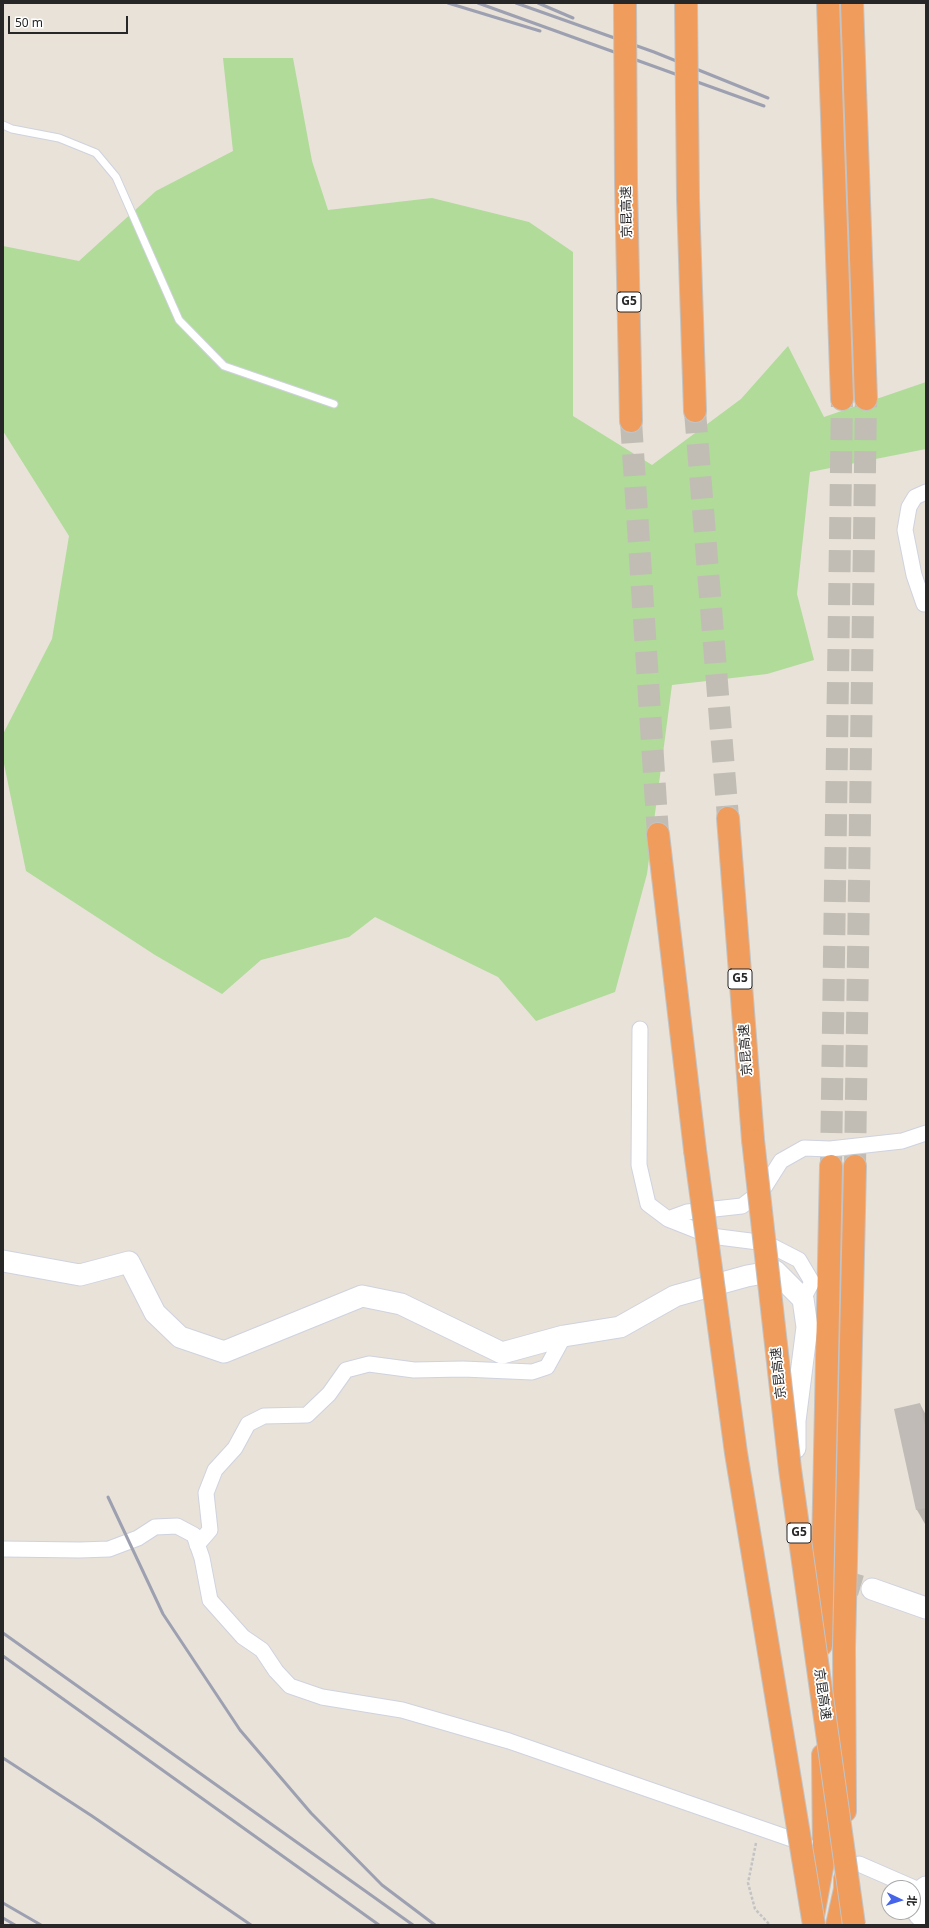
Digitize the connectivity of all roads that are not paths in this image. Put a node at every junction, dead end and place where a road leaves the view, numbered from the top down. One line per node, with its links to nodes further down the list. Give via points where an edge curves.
1 (625, 3): 10 (highway, 京昆高速 / G5, bridge)
2 (686, 3): 9 (highway, bridge, via 688,198)
3 (828, 3): 6 (highway)
4 (852, 3): 7 (highway)
5 (3, 125): 8 (lane, via 59,138 96,153 116,177 179,320 224,366)
6 (842, 399)
7 (866, 399)
8 (334, 404)
9 (695, 411)
10 (631, 421)
11 (926, 492): 12 (street, via 915,497 909,507 905,530 914,575)
12 (924, 604)
13 (728, 818): 34 (highway, 京昆高速 / G5, bridge, via 752,1140 790,1469)
14 (658, 834): 32 (highway, bridge, via 695,1150 736,1454)
15 (640, 1029): 19 (street, via 639,1165 648,1204)
16 (926, 1133): 19 (street, via 902,1141 830,1149 804,1148 781,1161 762,1191 742,1206 687,1212)
17 (831, 1166): 32 (highway, via 821,1634 824,1856)
18 (855, 1166): 33 (highway, via 844,1648 845,1889)
19 (668, 1218): 21 (street, via 711,1236 766,1243 800,1260 812,1282)
20 (3, 1261): 22 (street, via 80,1275 130,1262 155,1312 180,1337 224,1352 362,1296 401,1304 502,1353)
21 (803, 1299): 22 (street, via 775,1271 675,1296 620,1327); 25 (street, via 807,1327 795,1421 793,1527 800,1566)
22 (564, 1336): 23 (street, via 547,1367 532,1372 414,1370 369,1364 346,1370 329,1394 307,1415 264,1416 248,1424 234,1448 215,1470 206,1493 210,1530)
23 (197, 1545): 24 (street, via 194,1535 177,1526 155,1527 138,1538 109,1549); 28 (street, via 210,1600 243,1637 262,1650 290,1686 322,1697 402,1710 510,1741)
24 (3, 1549)
25 (811, 1571)
26 (872, 1589): 27 (street)
27 (926, 1608)
28 (815, 1847)
29 (859, 1864): 30 (street)
30 (924, 1889): 31 (street, via 919,1914)
31 (926, 1921)
32 (812, 1925)
33 (837, 1925)
34 (854, 1925)

